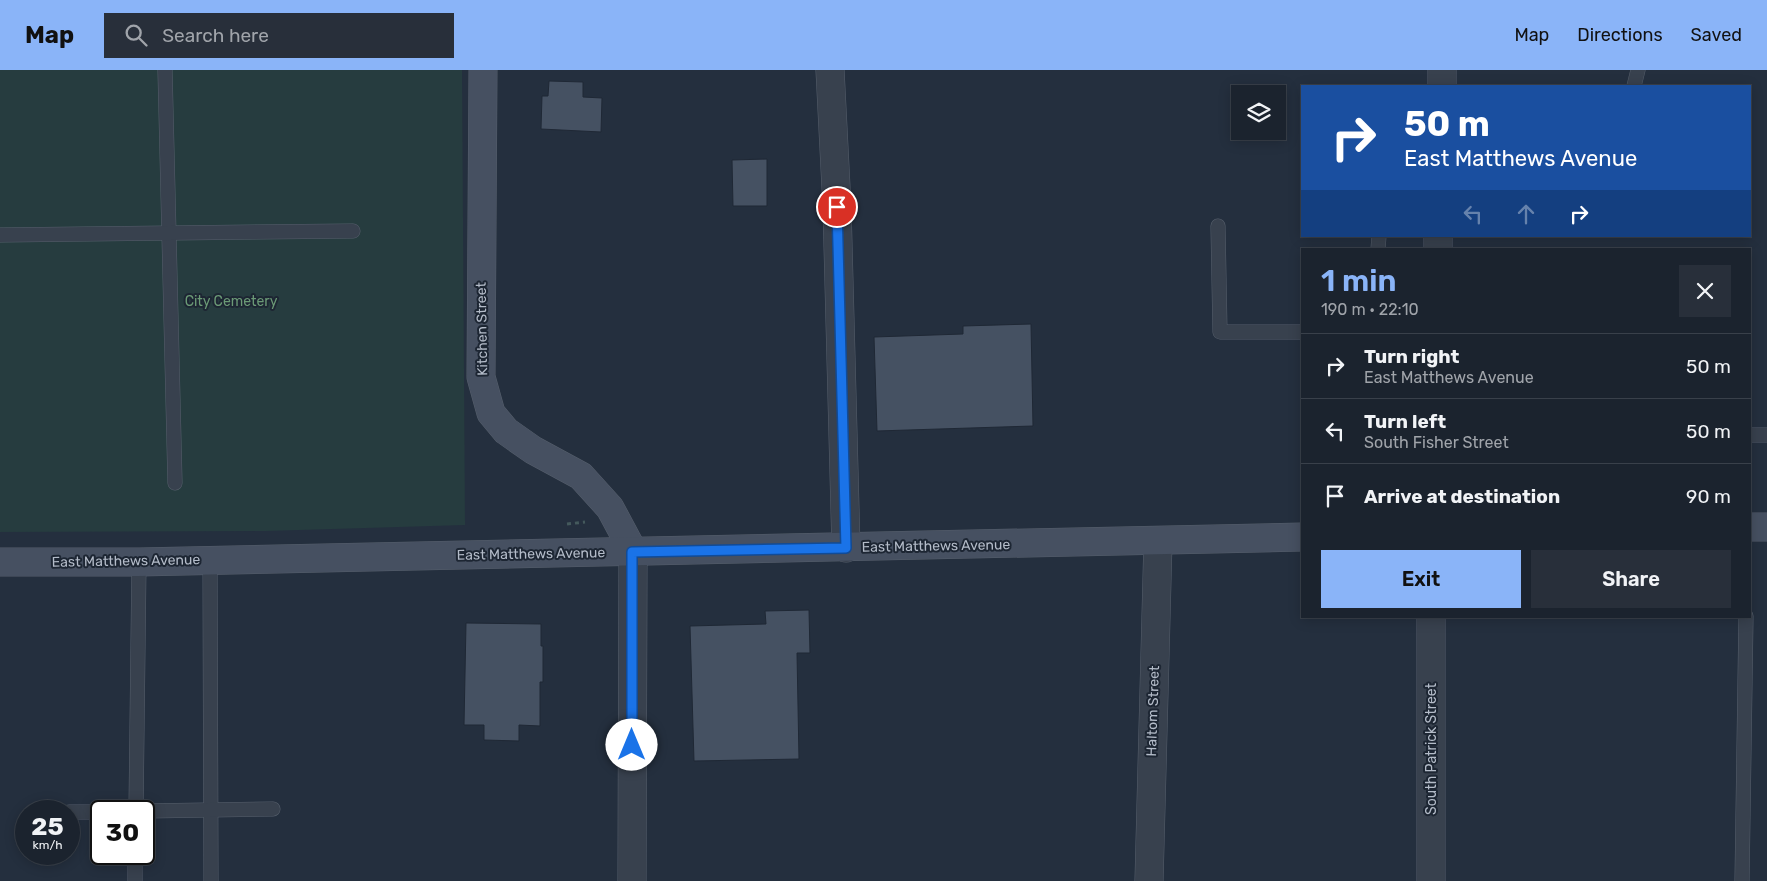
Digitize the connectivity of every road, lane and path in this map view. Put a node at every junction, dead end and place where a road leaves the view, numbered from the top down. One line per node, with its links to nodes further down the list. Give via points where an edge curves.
1 (166, 70): 10 (lane)
2 (483, 70): 21 (street, Kitchen Street, via 481,377 491,414 506,431 533,450 581,476 610,508)
3 (830, 70): 20 (street)
4 (1442, 70): 6 (street)
5 (1638, 70): 7 (lane)
6 (1442, 85)
7 (1634, 85)
8 (1218, 226): 12 (lane, via 1220,332)
9 (353, 230): 10 (lane)
10 (169, 233): 11 (lane); 15 (lane)
11 (0, 235)
12 (1301, 332)
13 (1751, 435): 14 (lane)
14 (1767, 435)
15 (175, 483)
16 (1751, 527): 17 (street)
17 (1767, 527)
18 (1301, 537): 19 (street, East Matthews Avenue)
19 (1158, 540): 20 (street, East Matthews Avenue); 35 (street, Haltom Street)
20 (846, 548): 21 (street, East Matthews Avenue)
21 (632, 552): 22 (street, East Matthews Avenue); 34 (street, Kitchen Street)
22 (210, 560): 24 (street, East Matthews Avenue); 29 (lane)
23 (0, 562): 24 (street, East Matthews Avenue)
24 (139, 562): 27 (lane)
25 (1431, 618): 36 (street, South Patrick Street)
26 (1746, 618): 37 (lane)
27 (136, 800)
28 (273, 809): 29 (lane)
29 (211, 810): 30 (lane); 33 (lane)
30 (155, 811)
31 (135, 865): 32 (lane)
32 (135, 881)
33 (212, 881)
34 (632, 881)
35 (1148, 881)
36 (1430, 881)
37 (1742, 881)

